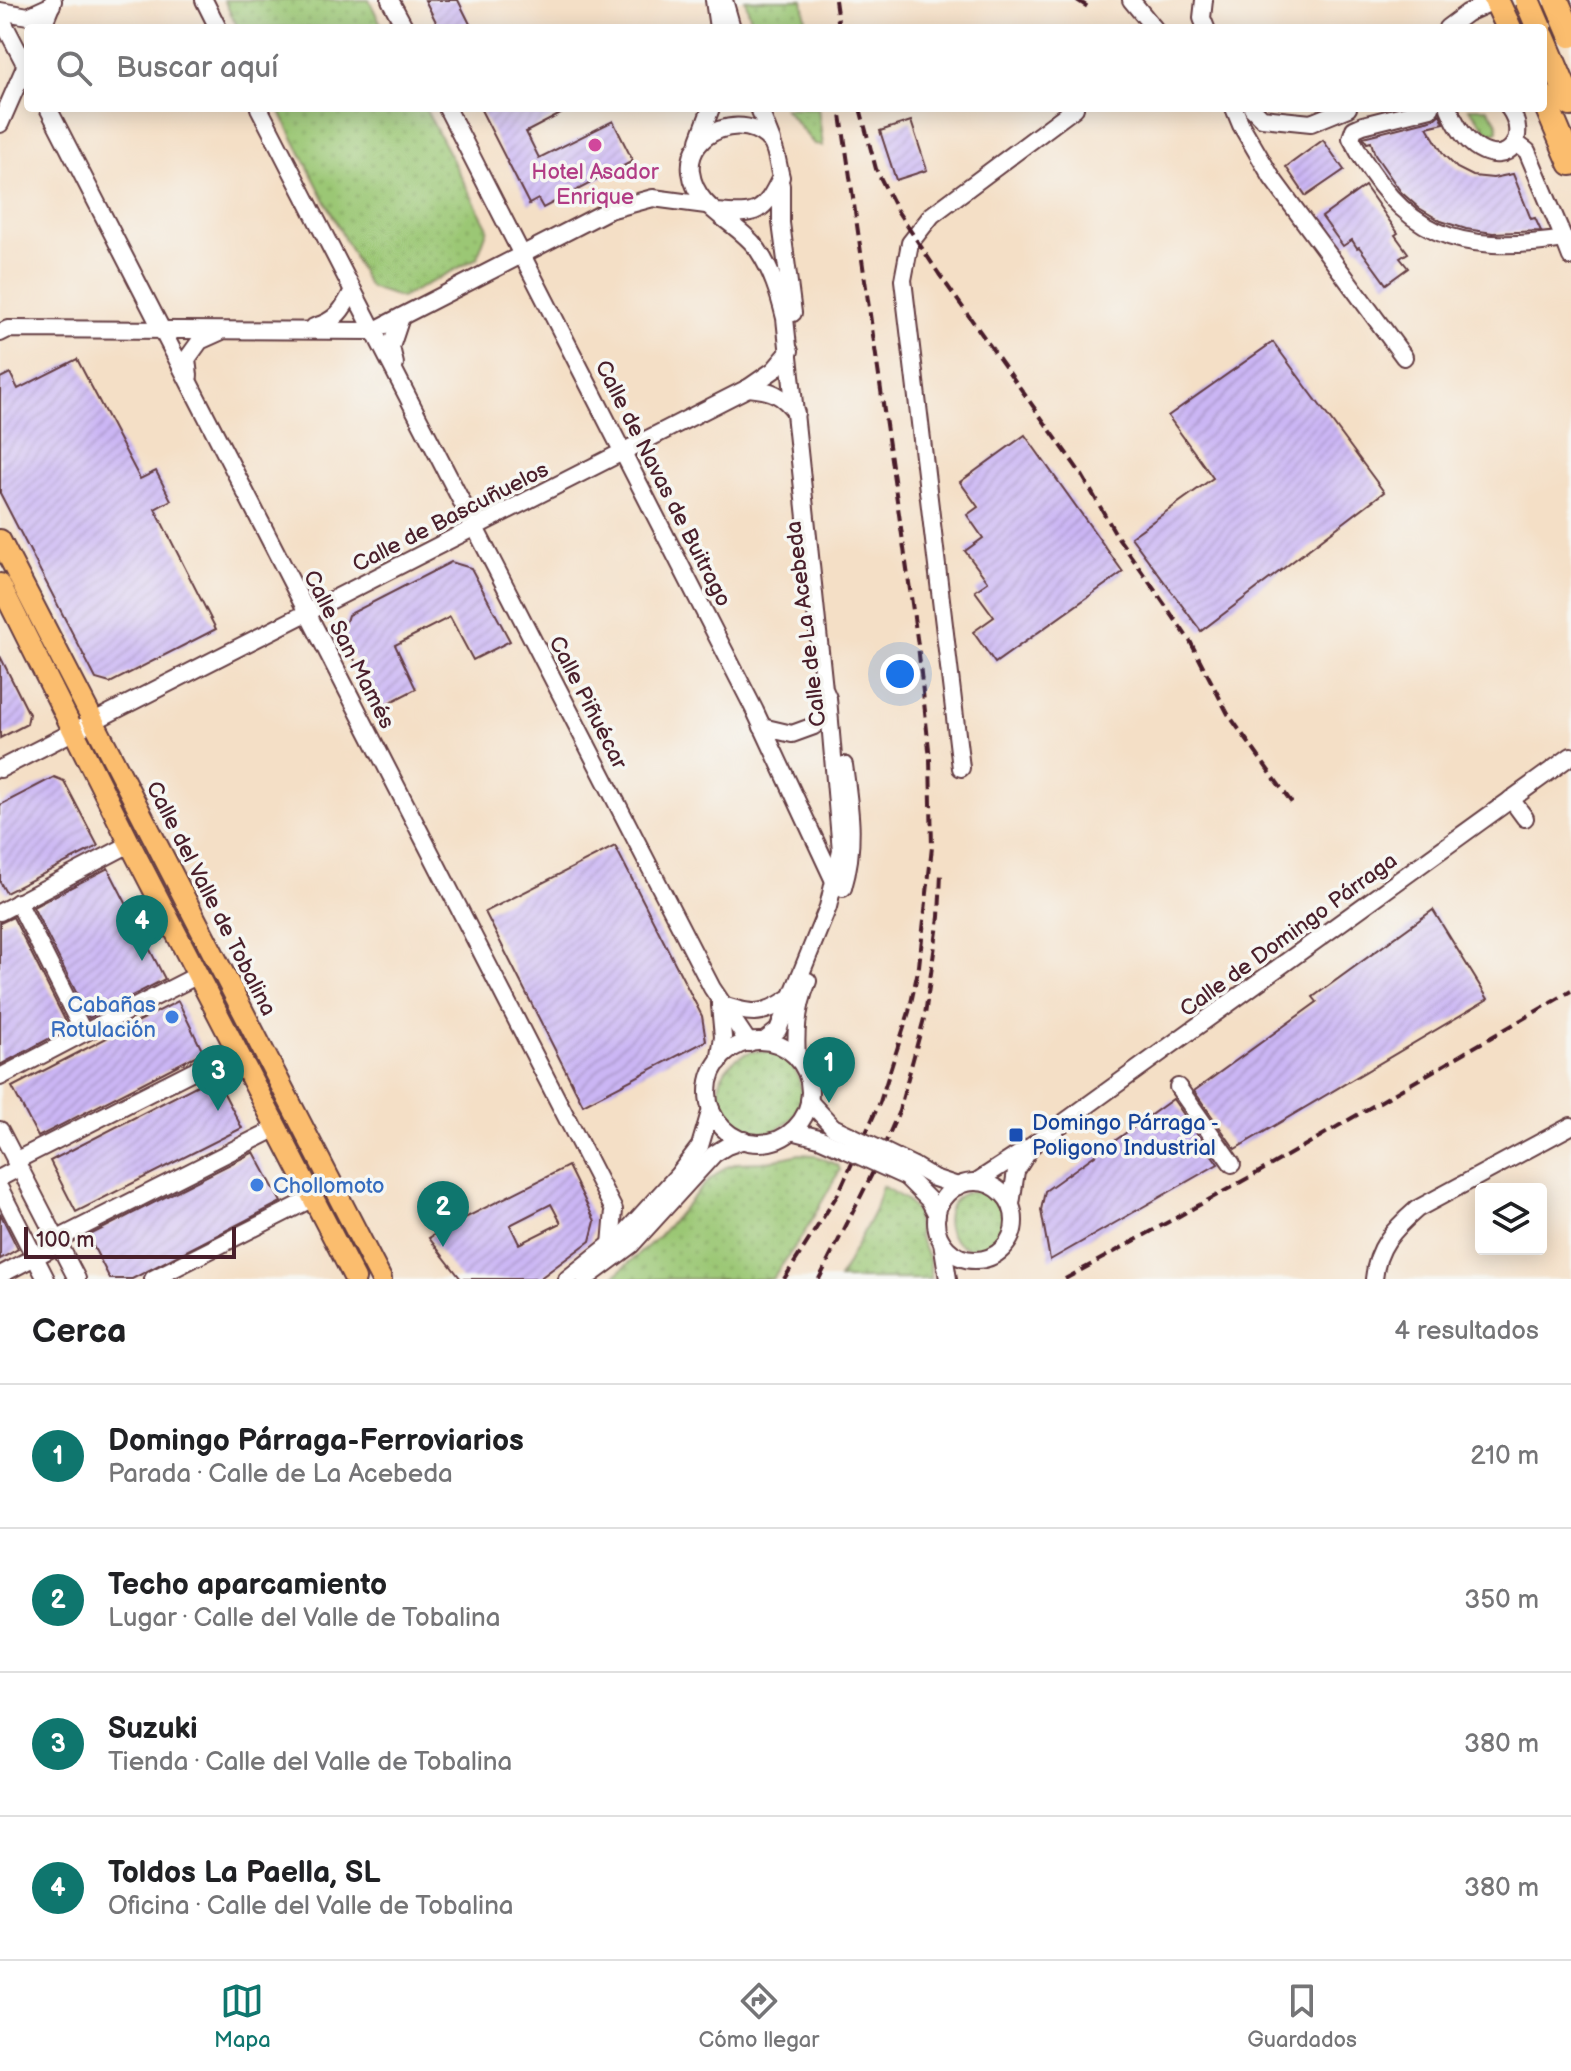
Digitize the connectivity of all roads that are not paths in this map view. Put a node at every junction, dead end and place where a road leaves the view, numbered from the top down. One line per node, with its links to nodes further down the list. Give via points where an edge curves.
1 (204, 0): 13 (street)
2 (390, 0): 14 (street)
3 (714, 0): 15 (street)
4 (724, 0): 16 (street)
5 (1131, 0): 17 (street)
6 (1204, 0): 18 (street)
7 (1496, 0): 19 (street); 20 (highway)
8 (1527, 0): 21 (highway, bridge)
9 (1556, 0): 22 (highway, bridge)
10 (53, 3): 11 (street, via 28,16); 12 (street)
11 (0, 14): 24 (street)
12 (44, 24)
13 (216, 24)
14 (403, 24)
15 (717, 24)
16 (731, 24)
17 (1151, 24)
18 (1204, 24)
19 (1452, 24)
20 (1507, 24)
21 (1537, 24)
22 (1571, 35)
23 (1547, 47): 26 (highway)
24 (24, 59)
25 (24, 72): 40 (street)
26 (1571, 104)
27 (1547, 106): 44 (highway)
28 (50, 112): 52 (street, Calle San Mamés)
29 (261, 112): 50 (street, Calle Piñuécar)
30 (449, 112): 48 (street, Calle de Navas de Buitrago)
31 (710, 112): 43 (street)
32 (760, 112): 41 (street)
33 (1070, 112): 73 (street, via 932,215 910,243 903,280)
34 (1236, 112): 58 (street, via 1272,178)
35 (1256, 112): 36 (street, via 1262,118 1311,123)
36 (1338, 112)
37 (1415, 112): 47 (street, via 1363,125 1351,138 1370,174 1402,211 1452,239 1492,245)
38 (1451, 112): 42 (street, via 1478,148 1499,152)
39 (1511, 112): 42 (street, via 1519,131)
40 (0, 124)
41 (772, 143): 43 (street, via 755,129 734,125 713,132); 45 (street)
42 (1516, 143): 47 (street, via 1527,151)
43 (697, 147): 46 (street, via 690,167 694,188)
44 (1571, 163)
45 (781, 177): 46 (street, via 769,202 745,215); 87 (street, Calle de La Acebeda, via 781,223 850,811 851,860 800,1000)
46 (712, 208): 48 (street, via 653,198 609,210); 57 (street, Calle de La Acebeda, via 756,247 777,284)
47 (1564, 239): 49 (street)
48 (522, 255): 51 (street); 63 (street, Calle de Navas de Buitrago)
49 (1571, 257)
50 (353, 290): 54 (street, via 329,323); 55 (street, Calle Piñuécar)
51 (401, 317): 55 (street); 59 (street, Calle Piñuécar, via 391,347)
52 (164, 330): 53 (street); 56 (street); 60 (street, Calle San Mamés)
53 (225, 330): 54 (street); 60 (street, via 200,341 187,359)
54 (305, 330): 55 (street)
55 (373, 331): 59 (street, Calle Piñuécar)
56 (0, 333)
57 (790, 351): 61 (street, Calle de Bascuñuelos); 62 (street, Calle de La Acebeda)
58 (1404, 357)
59 (398, 377): 64 (street, Calle Piñuécar)
60 (189, 381): 67 (street, Calle San Mamés)
61 (748, 388): 62 (street, via 771,390); 63 (street, Calle de Bascuñuelos)
62 (796, 413): 68 (street, Calle de La Acebeda)
63 (624, 452): 64 (street, Calle de Bascuñuelos); 70 (street, Calle de Navas de Buitrago)
64 (475, 529): 67 (street, Calle de Bascuñuelos); 83 (street, Calle Piñuécar)
65 (0, 540): 69 (main road, Calle del Valle de Tobalina)
66 (0, 584): 71 (main road)
67 (307, 613): 69 (street, Calle de Bascuñuelos); 109 (street, Calle San Mamés)
68 (828, 698): 70 (street, via 814,726 792,734); 78 (street, Calle de La Acebeda, via 841,851)
69 (95, 723): 71 (street, Calle de Bascuñuelos); 122 (main road, Calle del Valle de Tobalina)
70 (762, 727): 78 (street, Calle de Navas de Buitrago)
71 (74, 731): 74 (street, Calle de Bascuñuelos); 77 (main road)
72 (1571, 756): 75 (street, Calle de Domingo Párraga)
73 (961, 768)
74 (0, 769)
75 (1511, 799): 76 (street); 99 (street, Calle de Domingo Párraga)
76 (1525, 818)
77 (130, 844): 79 (street); 81 (main road)
78 (835, 882): 82 (street, Calle de La Acebeda)
79 (18, 902): 80 (street); 84 (street)
80 (0, 912)
81 (198, 975): 84 (street); 86 (main road)
82 (788, 999): 83 (street, via 758,1013); 85 (street, Calle de La Acebeda, via 778,1030)
83 (720, 1004): 85 (street, Calle Piñuécar); 88 (street)
84 (84, 1033): 89 (street)
85 (757, 1042): 87 (street, via 782,1047); 88 (street, via 732,1049)
86 (236, 1049): 94 (main road); 101 (street)
87 (797, 1057): 91 (street, via 808,1078)
88 (719, 1062): 92 (street, via 709,1084)
89 (0, 1077)
90 (1178, 1087): 100 (street)
91 (809, 1101): 96 (street); 98 (street)
92 (711, 1109): 97 (street, via 724,1129); 111 (street, via 700,1146)
93 (1571, 1126): 127 (street, via 1417,1209 1376,1258)
94 (277, 1128): 107 (main road); 113 (street)
95 (0, 1130): 101 (street)
96 (792, 1131): 97 (street, via 769,1142); 98 (street)
97 (744, 1140): 124 (street, via 714,1154 631,1245)
98 (847, 1142): 102 (street, bridge)
99 (1030, 1147): 104 (street, Calle de Domingo Párraga); 108 (street, via 1016,1171)
100 (1232, 1164)
101 (17, 1165): 103 (street); 113 (street)
102 (910, 1172): 105 (street); 110 (street)
103 (0, 1178)
104 (976, 1182): 105 (street); 108 (street, via 997,1188)
105 (958, 1186): 110 (street, via 944,1198)
106 (0, 1189): 115 (street)
107 (313, 1198): 120 (street); 121 (main road)
108 (1011, 1204): 116 (street, via 1013,1230 1007,1242 986,1258)
109 (614, 1210): 111 (street); 114 (street)
110 (937, 1215): 112 (street)
111 (641, 1216): 114 (street)
112 (942, 1241): 116 (street, via 961,1257); 125 (street)
113 (57, 1243): 115 (street); 119 (street)
114 (611, 1245): 123 (street)
115 (35, 1257): 117 (street); 118 (street)
116 (973, 1259): 126 (street)
117 (0, 1275)
118 (46, 1279)
119 (77, 1279)
120 (153, 1279)
121 (355, 1279)
122 (381, 1279)
123 (567, 1279)
124 (585, 1279)
125 (948, 1279)
126 (959, 1279)
127 (1374, 1279)

